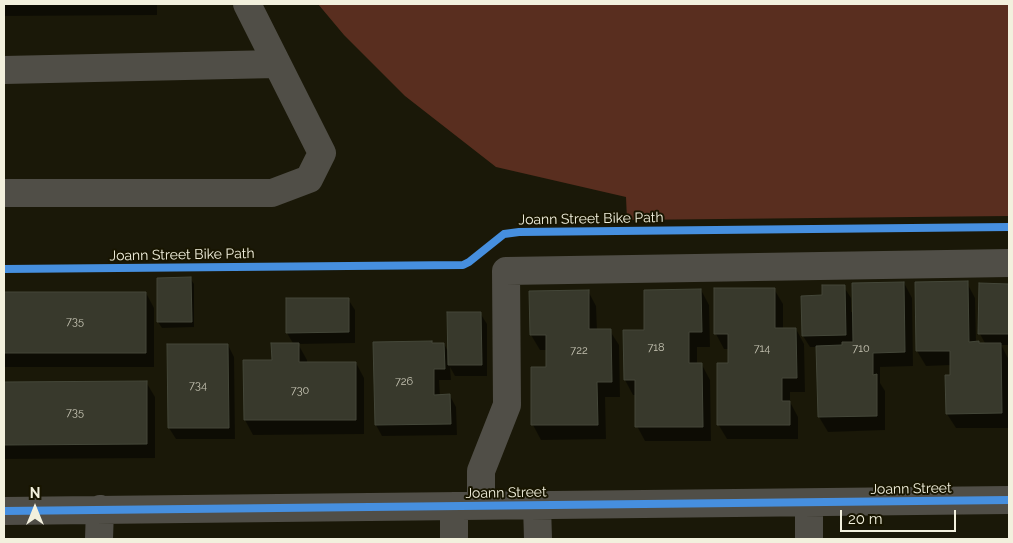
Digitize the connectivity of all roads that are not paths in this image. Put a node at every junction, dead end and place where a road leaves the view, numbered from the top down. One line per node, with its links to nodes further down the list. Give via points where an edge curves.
1 (247, 4): 2 (street)
2 (276, 64): 3 (street); 4 (street, via 322,153 309,179 272,193)
3 (4, 70)
4 (4, 193)
5 (1009, 263): 10 (street, via 506,270 507,405 481,471)
6 (1009, 500): 7 (street, Joann Street)
7 (809, 503): 8 (street, Joann Street); 16 (street)
8 (537, 505): 10 (street, Joann Street); 15 (street)
9 (454, 506): 10 (street, Joann Street); 11 (street, Joann Street); 14 (street)
10 (481, 506)
11 (100, 509): 12 (street, Joann Street); 13 (street)
12 (4, 510)
13 (99, 539)
14 (454, 539)
15 (538, 539)
16 (809, 539)

